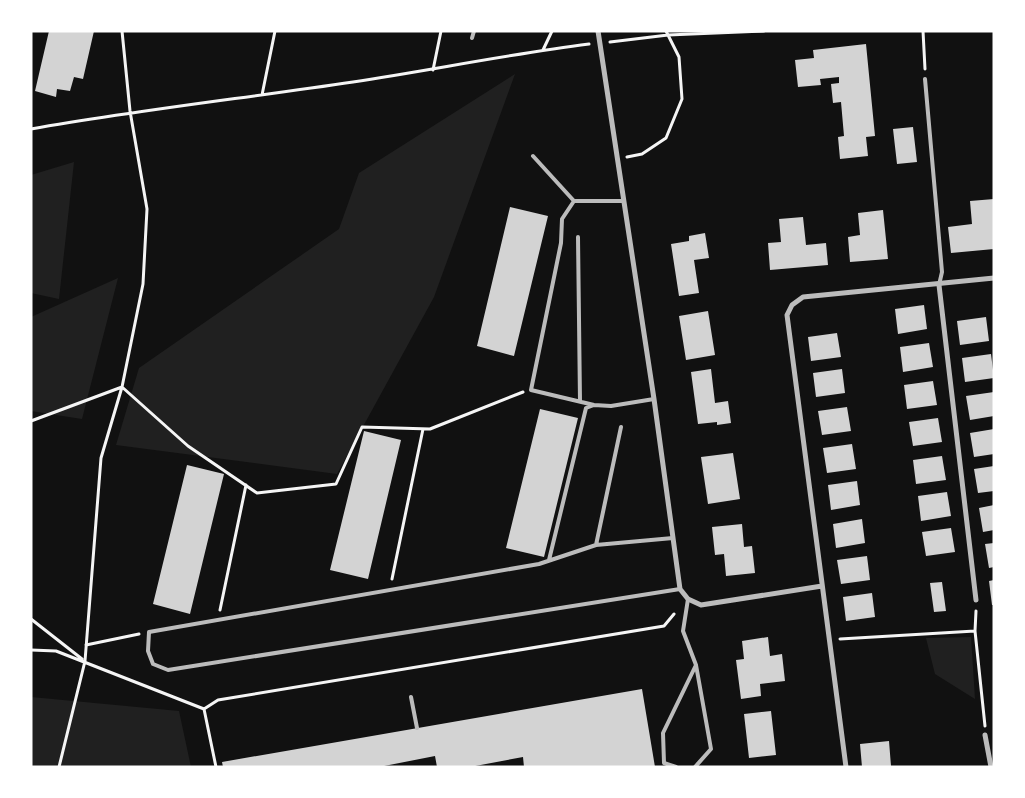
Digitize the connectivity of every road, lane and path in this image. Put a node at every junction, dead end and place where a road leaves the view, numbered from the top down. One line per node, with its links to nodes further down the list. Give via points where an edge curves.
1 (122, 31): 15 (path)
2 (274, 31): 14 (path)
3 (441, 31): 12 (path)
4 (474, 31): 11 (lane)
5 (552, 31): 12 (path, via 543,50)
6 (764, 31): 9 (path)
7 (923, 31): 13 (path)
8 (598, 32): 18 (street)
9 (714, 32): 10 (path)
10 (667, 33): 18 (path, via 680,57 682,99 666,138 642,154)
11 (472, 38)
12 (432, 70): 14 (path)
13 (926, 80): 23 (lane, via 942,272)
14 (262, 96): 15 (path)
15 (130, 112): 16 (path); 24 (path, via 146,209 143,284)
16 (31, 129)
17 (534, 156): 19 (lane)
18 (617, 159): 20 (street)
19 (574, 201): 20 (lane); 25 (lane, via 562,219 561,243)
20 (623, 201): 26 (street)
21 (578, 237): 27 (lane)
22 (994, 278): 23 (street)
23 (939, 285): 36 (street, via 803,297 793,304 787,316); 40 (street)
24 (122, 387): 29 (path); 32 (path, via 188,446); 46 (path, via 101,458)
25 (531, 390): 27 (lane); 31 (path)
26 (654, 399): 28 (lane, via 611,406); 33 (street)
27 (580, 401): 28 (lane)
28 (594, 405): 35 (lane, via 586,408)
29 (31, 421)
30 (621, 427): 34 (lane)
31 (423, 429): 32 (path, via 362,427 336,484 257,493); 38 (path)
32 (246, 485): 42 (path)
33 (673, 538): 34 (lane); 37 (street)
34 (596, 545): 35 (lane)
35 (549, 560): 38 (lane)
36 (822, 586): 39 (street, via 701,605); 45 (street)
37 (680, 589): 39 (street); 44 (lane, via 168,670 153,664 148,651)
38 (390, 590): 42 (lane)
39 (688, 599): 49 (lane, via 684,631); 51 (path, via 664,626 218,700)
40 (976, 600): 43 (path)
41 (31, 619): 48 (path)
42 (218, 620): 44 (lane)
43 (975, 631): 45 (path); 53 (path)
44 (149, 632): 46 (path)
45 (829, 639): 58 (street)
46 (86, 645): 48 (path)
47 (31, 650): 48 (path, via 56,651)
48 (85, 661): 51 (path); 54 (path)
49 (696, 665): 56 (lane, via 663,732 664,763); 57 (lane, via 711,749)
50 (411, 697): 52 (lane)
51 (204, 708): 55 (path)
52 (417, 728)
53 (985, 735): 59 (street)
54 (59, 767)
55 (216, 767)
56 (676, 767)
57 (695, 767)
58 (846, 767)
59 (992, 767)

